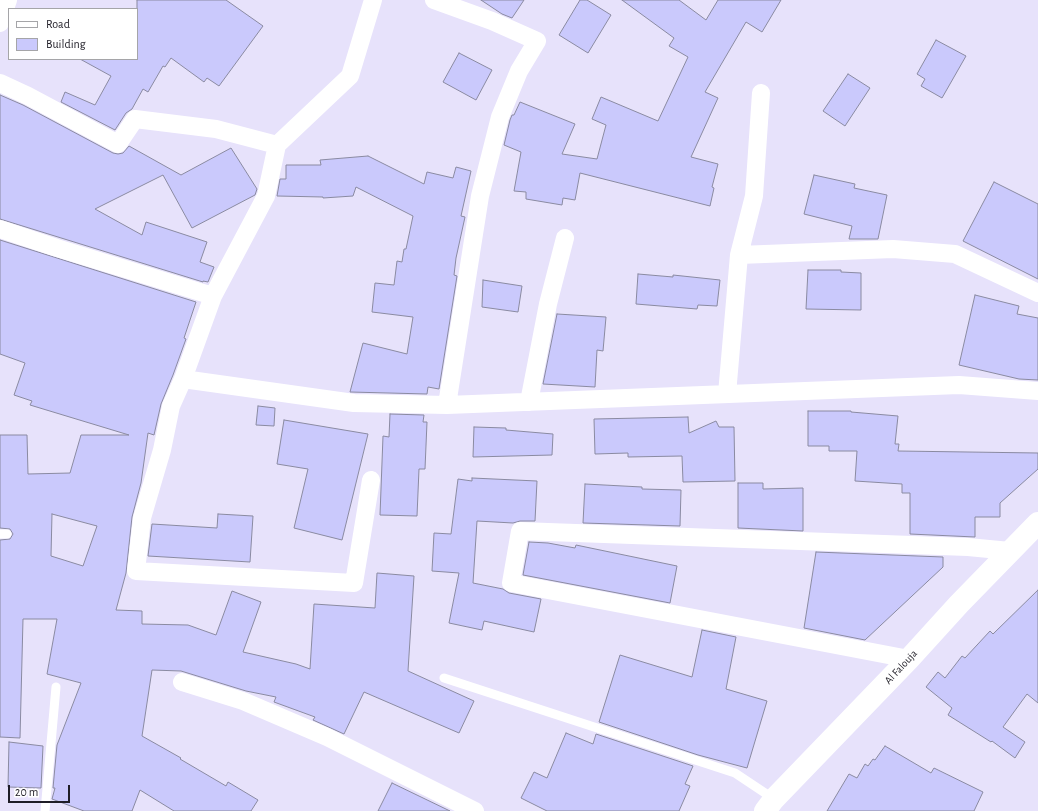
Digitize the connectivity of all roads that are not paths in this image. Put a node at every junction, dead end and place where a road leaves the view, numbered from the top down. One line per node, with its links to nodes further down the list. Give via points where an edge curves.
1 (8, 0): 4 (street)
2 (373, 0): 7 (street, via 350,76)
3 (434, 0): 17 (street, via 537,41 519,71 500,117 480,196)
4 (0, 23)
5 (0, 84): 7 (street, via 118,144 135,119 216,129)
6 (761, 93): 10 (street, via 754,196)
7 (276, 145): 12 (street, via 266,196)
8 (0, 229): 12 (street)
9 (565, 238): 16 (street, via 548,304)
10 (740, 255): 11 (street, via 893,249 955,254); 15 (street)
11 (1038, 293)
12 (213, 296): 13 (street)
13 (183, 379): 17 (street, via 354,403); 18 (street, via 171,406 162,450 142,518 136,571 354,583)
14 (1038, 391): 15 (street, via 959,385)
15 (727, 394): 16 (street)
16 (529, 402): 17 (street)
17 (447, 405)
18 (371, 480)
19 (1038, 523): 20 (main road, Al Falouja)
20 (1010, 551): 21 (main road, Al Falouja); 21 (street, via 968,547 520,531 511,583)
21 (909, 659): 25 (main road, Al Falouja)
22 (444, 678): 25 (lane, via 735,773)
23 (182, 682): 27 (street, via 243,701 327,737)
24 (56, 687): 26 (lane)
25 (770, 805)
26 (45, 811)
27 (475, 811)

